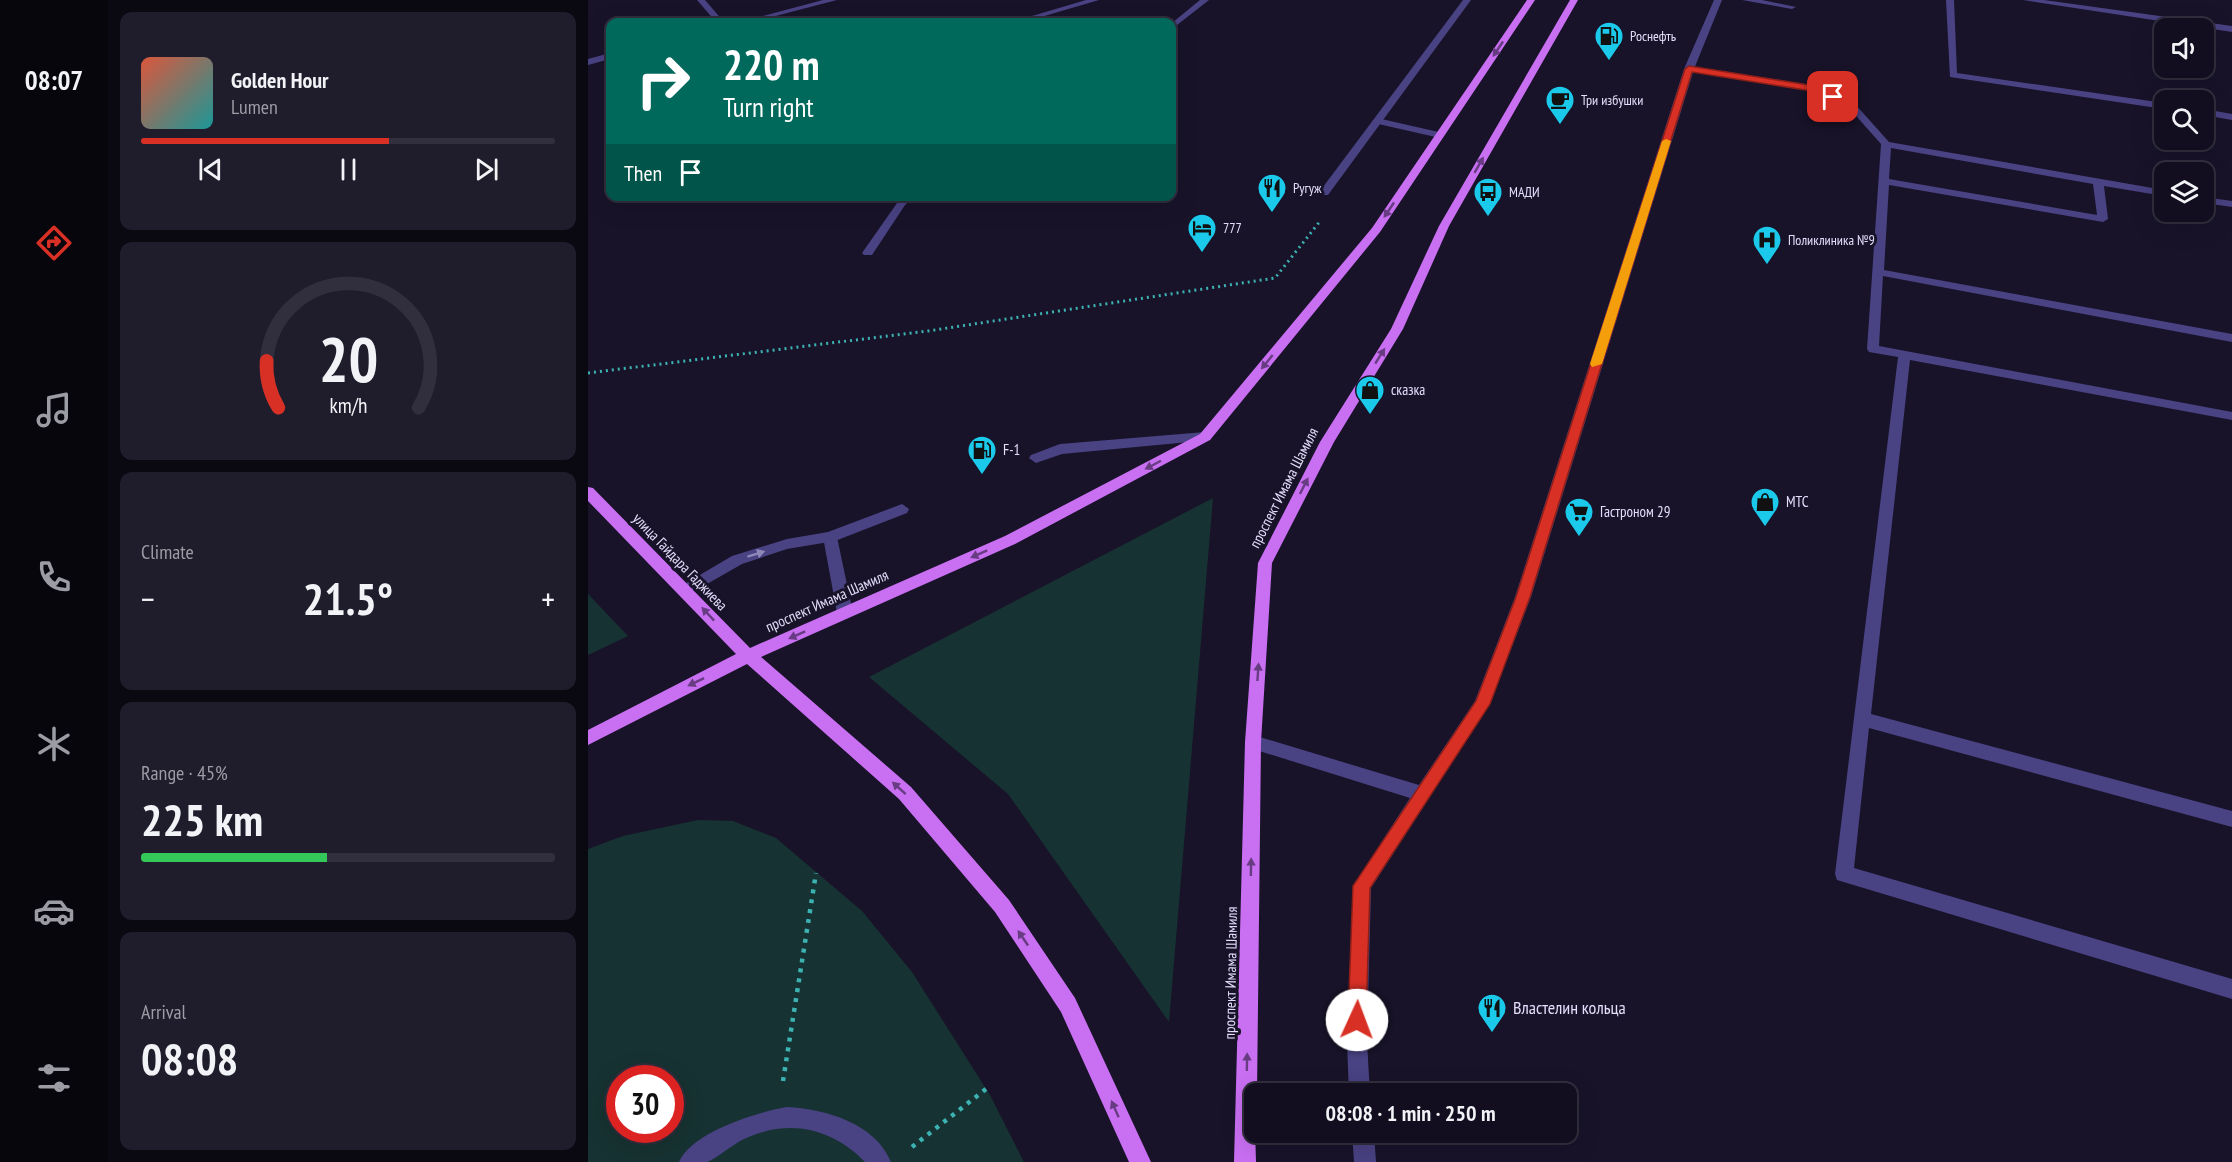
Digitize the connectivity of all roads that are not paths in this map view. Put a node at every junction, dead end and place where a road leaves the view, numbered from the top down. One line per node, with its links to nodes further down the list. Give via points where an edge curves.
1 (701, 0): 13 (street)
2 (834, 0): 14 (street)
3 (1095, 0): 15 (street)
4 (1205, 0): 16 (street)
5 (1467, 0): 24 (street)
6 (1531, 0): 25 (main road, проспект Имама Шамиля, one-way to 25)
7 (1574, 0): 49 (main road, проспект Имама Шамиля, one-way to 7, via 1265,563 1326,441 1397,329 1444,226)
8 (1718, 0): 20 (street)
9 (1746, 0): 12 (street)
10 (1950, 0): 21 (street, via 1953,75)
11 (2027, 0): 17 (street)
12 (1792, 7)
13 (717, 18)
14 (760, 18)
15 (1030, 18)
16 (1176, 24)
17 (2232, 28)
18 (606, 57): 19 (street)
19 (588, 62)
20 (1689, 69): 26 (street, via 1815,88 1852,106); 50 (street, via 1523,597 1482,704)
21 (2154, 105)
22 (2214, 114): 23 (street)
23 (2232, 117)
24 (1377, 121): 25 (street); 30 (street)
25 (1440, 135): 39 (main road, проспект Имама Шамиля, one-way to 39, via 1376,230)
26 (1887, 144): 27 (street); 28 (street)
27 (1884, 181): 28 (street, via 2103,219); 35 (street)
28 (2098, 182): 29 (street)
29 (2154, 191)
30 (1324, 193)
31 (905, 201): 34 (street)
32 (2214, 201): 33 (street)
33 (2232, 204)
34 (868, 253)
35 (1878, 272): 36 (street); 37 (street, via 1873,349)
36 (2232, 338)
37 (1904, 355): 38 (street); 47 (street)
38 (2232, 416)
39 (1205, 437): 40 (street, via 1060,449); 45 (main road, проспект Имама Шамиля, one-way to 45, via 1010,540)
40 (1036, 458)
41 (588, 492): 44 (main road, улица Гайдара Гаджиева)
42 (902, 509): 43 (street)
43 (830, 537): 44 (street, one-way to 43, via 737,560 787,544); 45 (street)
44 (686, 590): 46 (main road, улица Гайдара Гаджиева, one-way to 44)
45 (845, 613): 46 (main road, проспект Имама Шамиля, one-way to 46)
46 (748, 656): 48 (main road, проспект Имама Шамиля, one-way to 48); 57 (main road, улица Гайдара Гаджиева, one-way to 46, via 1068,1005 1002,906 905,793)
47 (1863, 719): 51 (street); 52 (street, via 1844,874)
48 (588, 738)
49 (1253, 742): 50 (street); 58 (main road, проспект Имама Шамиля, one-way to 49)
50 (1421, 792): 53 (street, via 1362,886 1356,1042)
51 (2232, 819)
52 (2232, 989)
53 (1359, 1083)
54 (1364, 1143): 59 (street)
55 (690, 1162): 56 (street, via 705,1149 753,1124 799,1116 840,1126 867,1146)
56 (880, 1162)
57 (1140, 1162)
58 (1245, 1162)
59 (1365, 1162)

